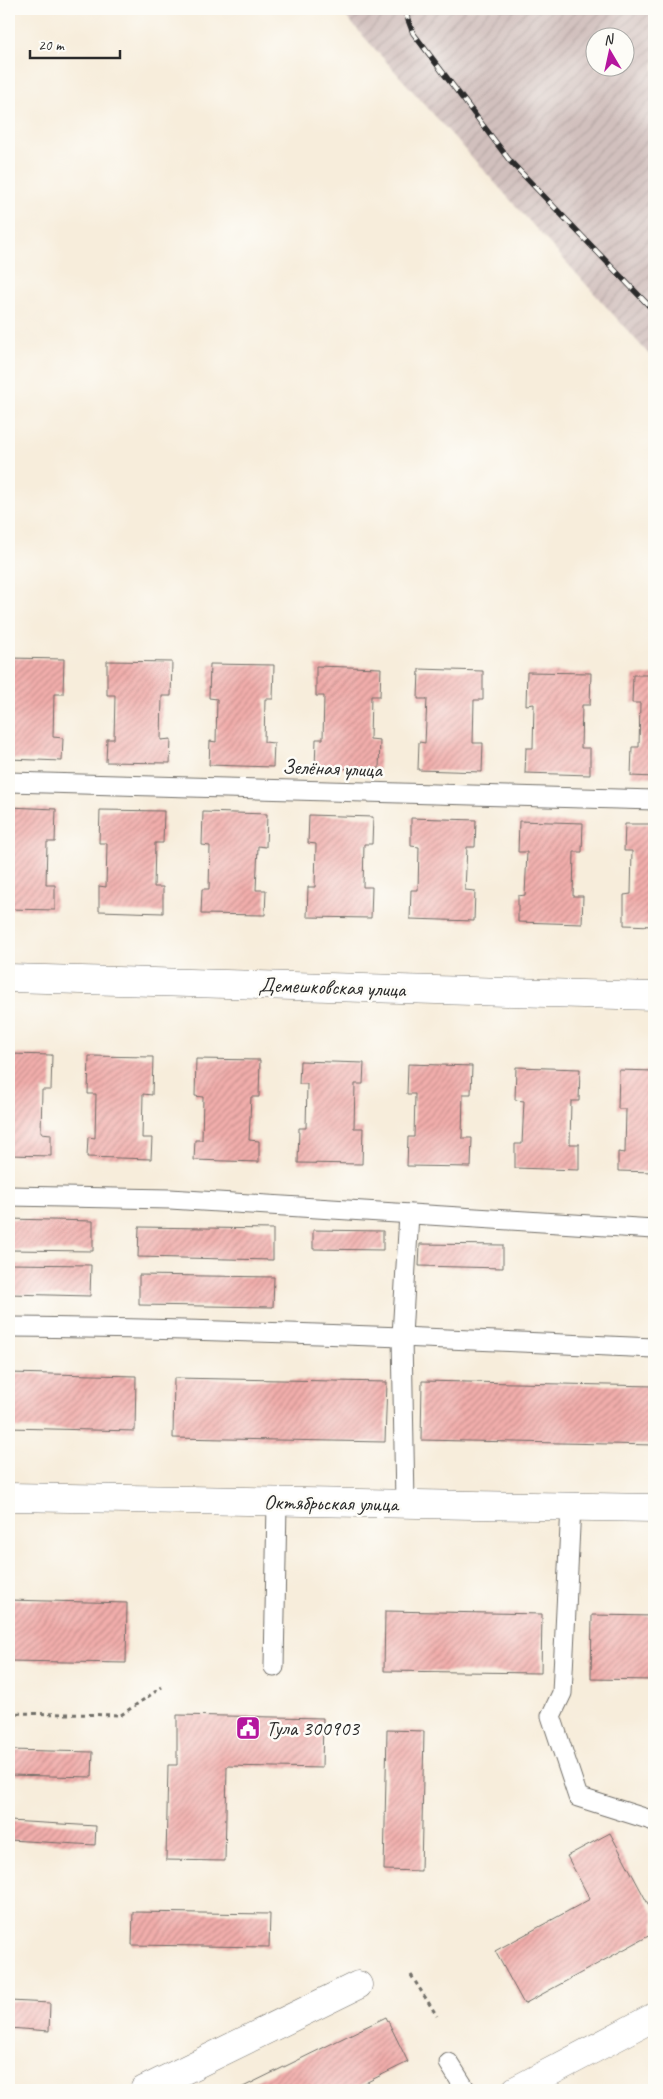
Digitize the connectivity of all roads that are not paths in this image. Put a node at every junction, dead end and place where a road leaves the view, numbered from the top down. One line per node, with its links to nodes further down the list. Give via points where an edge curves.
1 (9, 782): 2 (lane, Зелёная улица)
2 (654, 800)
3 (9, 978): 4 (street, Демешковская улица)
4 (654, 996)
5 (9, 1196): 6 (lane, via 170,1200)
6 (409, 1214): 7 (lane); 9 (lane)
7 (654, 1229)
8 (9, 1327): 9 (lane)
9 (402, 1336): 10 (lane); 13 (lane)
10 (654, 1348)
11 (9, 1497): 12 (street, Октябрьская улица)
12 (277, 1502): 13 (street, Октябрьская улица); 16 (lane)
13 (405, 1504): 14 (street, Октябрьская улица)
14 (571, 1506): 15 (street, Октябрьская улица); 17 (lane, via 562,1693 551,1716 578,1797)
15 (654, 1508)
16 (274, 1667)
17 (654, 1821)
18 (358, 1985): 21 (street)
19 (654, 2017): 23 (street)
20 (449, 2063): 22 (lane)
21 (144, 2090)
22 (466, 2090)
23 (517, 2090)

